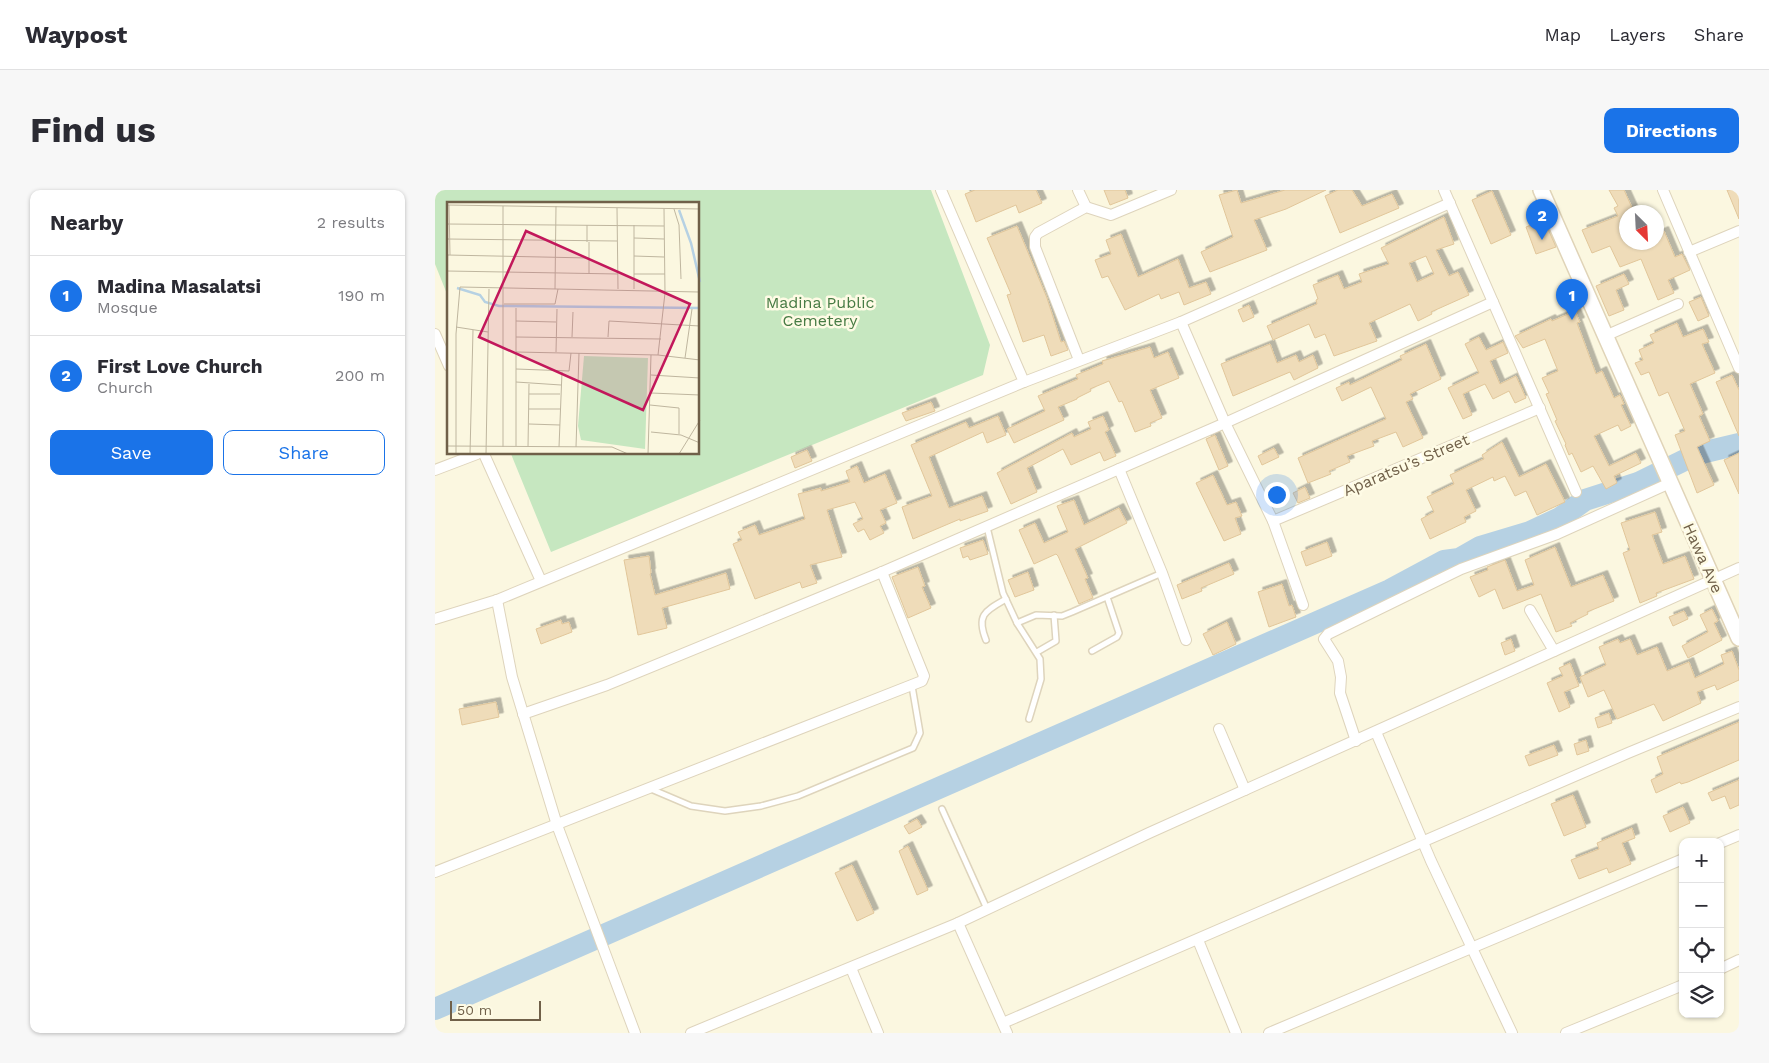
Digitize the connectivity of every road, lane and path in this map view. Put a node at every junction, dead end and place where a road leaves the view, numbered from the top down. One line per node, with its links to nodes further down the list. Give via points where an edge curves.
1 (941, 190): 19 (street)
2 (1078, 190): 8 (street)
3 (1171, 190): 8 (street, via 1111,215)
4 (1444, 190): 7 (street)
5 (1541, 190): 15 (street, Hawa Ave)
6 (1663, 190): 10 (street)
7 (1450, 203): 11 (street); 13 (street)
8 (1086, 207): 16 (street, via 1038,233 1034,240)
9 (1739, 231): 10 (street)
10 (1689, 252): 18 (street)
11 (1493, 302): 20 (street); 21 (street)
12 (1678, 304): 15 (street)
13 (1181, 322): 16 (street); 21 (street)
14 (435, 334): 17 (street)
15 (1605, 336): 26 (street, Hawa Ave)
16 (1079, 360): 19 (street)
17 (447, 361)
18 (1739, 368)
19 (1024, 382): 34 (street)
20 (1540, 408): 27 (street); 28 (street, Aparatsu’s Street)
21 (1225, 423): 24 (street); 28 (street)
22 (474, 455): 25 (street)
23 (484, 455): 34 (street)
24 (1119, 468): 29 (street); 32 (street)
25 (435, 470)
26 (1667, 475): 33 (street, Hawa Ave); 55 (street, via 1557,534 1461,569 1328,634 1324,639 1338,661 1340,693)
27 (1576, 492)
28 (1273, 521): 38 (street)
29 (987, 526): 31 (street); 36 (lane)
30 (1739, 568): 33 (street)
31 (882, 572): 49 (street, via 923,676 922,681); 51 (street, via 607,685)
32 (1162, 573): 35 (lane); 45 (street)
33 (1712, 579): 43 (street, Hawa Ave); 47 (street)
34 (541, 580): 37 (street)
35 (1107, 597): 40 (lane, via 1062,616); 46 (lane, via 1119,633)
36 (1006, 599): 42 (lane); 44 (lane, via 981,618)
37 (497, 600): 41 (street); 51 (street)
38 (1303, 605)
39 (1530, 610): 47 (street)
40 (1054, 615): 42 (lane, via 1036,615); 48 (lane, via 1056,641)
41 (435, 619)
42 (1017, 623): 48 (lane)
43 (1739, 638)
44 (986, 640)
45 (1186, 640)
46 (1092, 651)
47 (1553, 651): 54 (street)
48 (1037, 652): 52 (lane, via 1042,668 1041,679)
49 (912, 686): 56 (street); 56 (lane, via 920,733 913,748 797,796 725,811 691,806)
50 (1739, 708): 61 (street)
51 (523, 714): 59 (street)
52 (1029, 719)
53 (1219, 729): 57 (street)
54 (1376, 732): 55 (street); 61 (street)
55 (1356, 741): 57 (street)
56 (650, 788): 59 (street)
57 (1245, 790): 65 (street)
58 (941, 808): 65 (lane)
59 (557, 825): 64 (street); 75 (street)
60 (1739, 835): 62 (street)
61 (1423, 841): 67 (street); 68 (street)
62 (1724, 841)
63 (1679, 861): 68 (street)
64 (435, 872)
65 (988, 909): 66 (street)
66 (958, 923): 71 (street); 73 (street)
67 (1198, 940): 73 (street); 74 (street)
68 (1471, 946): 78 (street); 79 (street)
69 (1739, 960): 70 (street)
70 (1724, 967)
71 (851, 968): 76 (street); 77 (street)
72 (1679, 987): 80 (street)
73 (1005, 1028)
74 (1233, 1032)
75 (635, 1033)
76 (691, 1033)
77 (878, 1033)
78 (1269, 1033)
79 (1512, 1033)
80 (1566, 1033)

